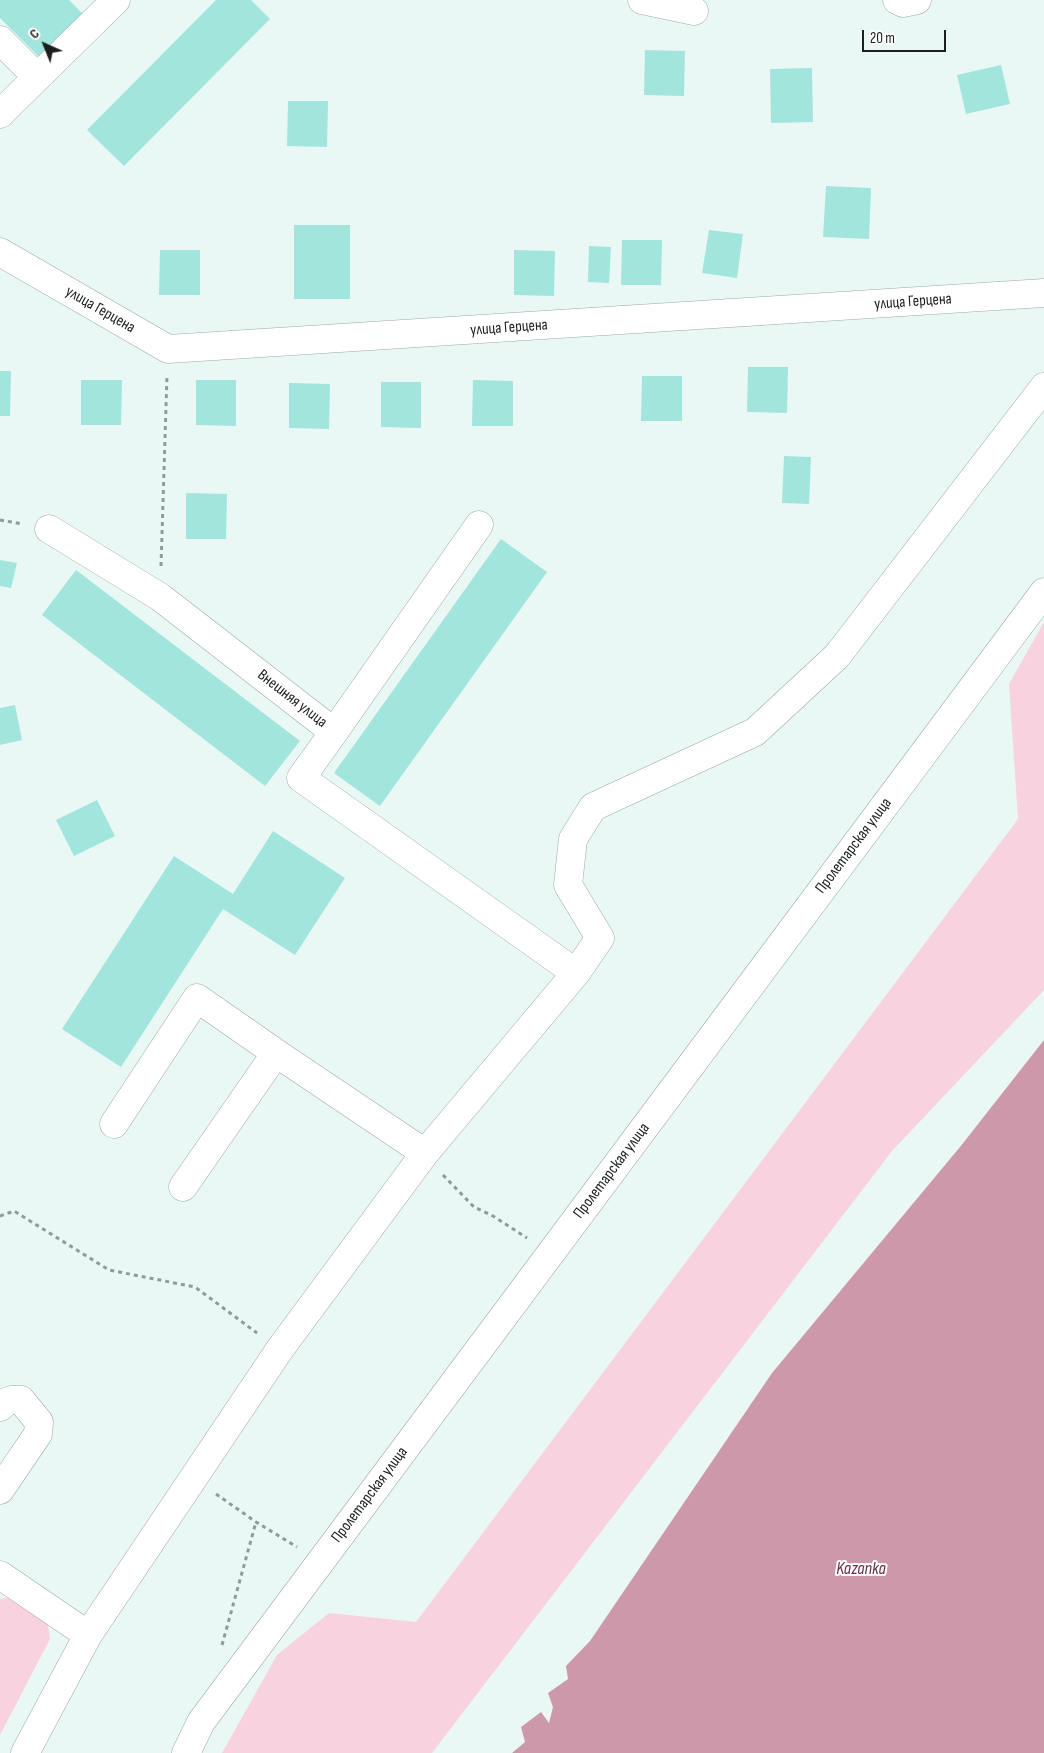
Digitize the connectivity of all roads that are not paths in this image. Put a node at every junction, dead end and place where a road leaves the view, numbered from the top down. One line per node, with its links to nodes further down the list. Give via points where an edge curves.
1 (116, 0): 7 (street)
2 (642, 0): 5 (street)
3 (898, 0): 4 (street, via 903,3)
4 (917, 0)
5 (694, 11)
6 (0, 40): 7 (street)
7 (37, 77): 8 (street)
8 (0, 114)
9 (0, 252): 10 (street, улица Герцена, via 168,349)
10 (1044, 293)
11 (1044, 387): 16 (street, via 837,656 756,732 593,807 573,840 568,885 600,938)
12 (479, 525): 15 (street)
13 (48, 529): 15 (street, Внешняя улица, via 160,597)
14 (1044, 592): 26 (street, Пролетарская улица, via 201,1722)
15 (334, 732): 16 (street, Внешняя улица, via 301,778)
16 (576, 973): 19 (street)
17 (276, 1053): 18 (street, via 197,998); 19 (street); 20 (street)
18 (114, 1124)
19 (425, 1153): 24 (street, via 280,1349)
20 (183, 1187)
21 (0, 1407): 22 (street, via 6,1402 21,1400 39,1422 38,1434)
22 (0, 1490)
23 (0, 1575): 24 (street)
24 (88, 1634): 25 (street)
25 (25, 1753)
26 (186, 1753)

